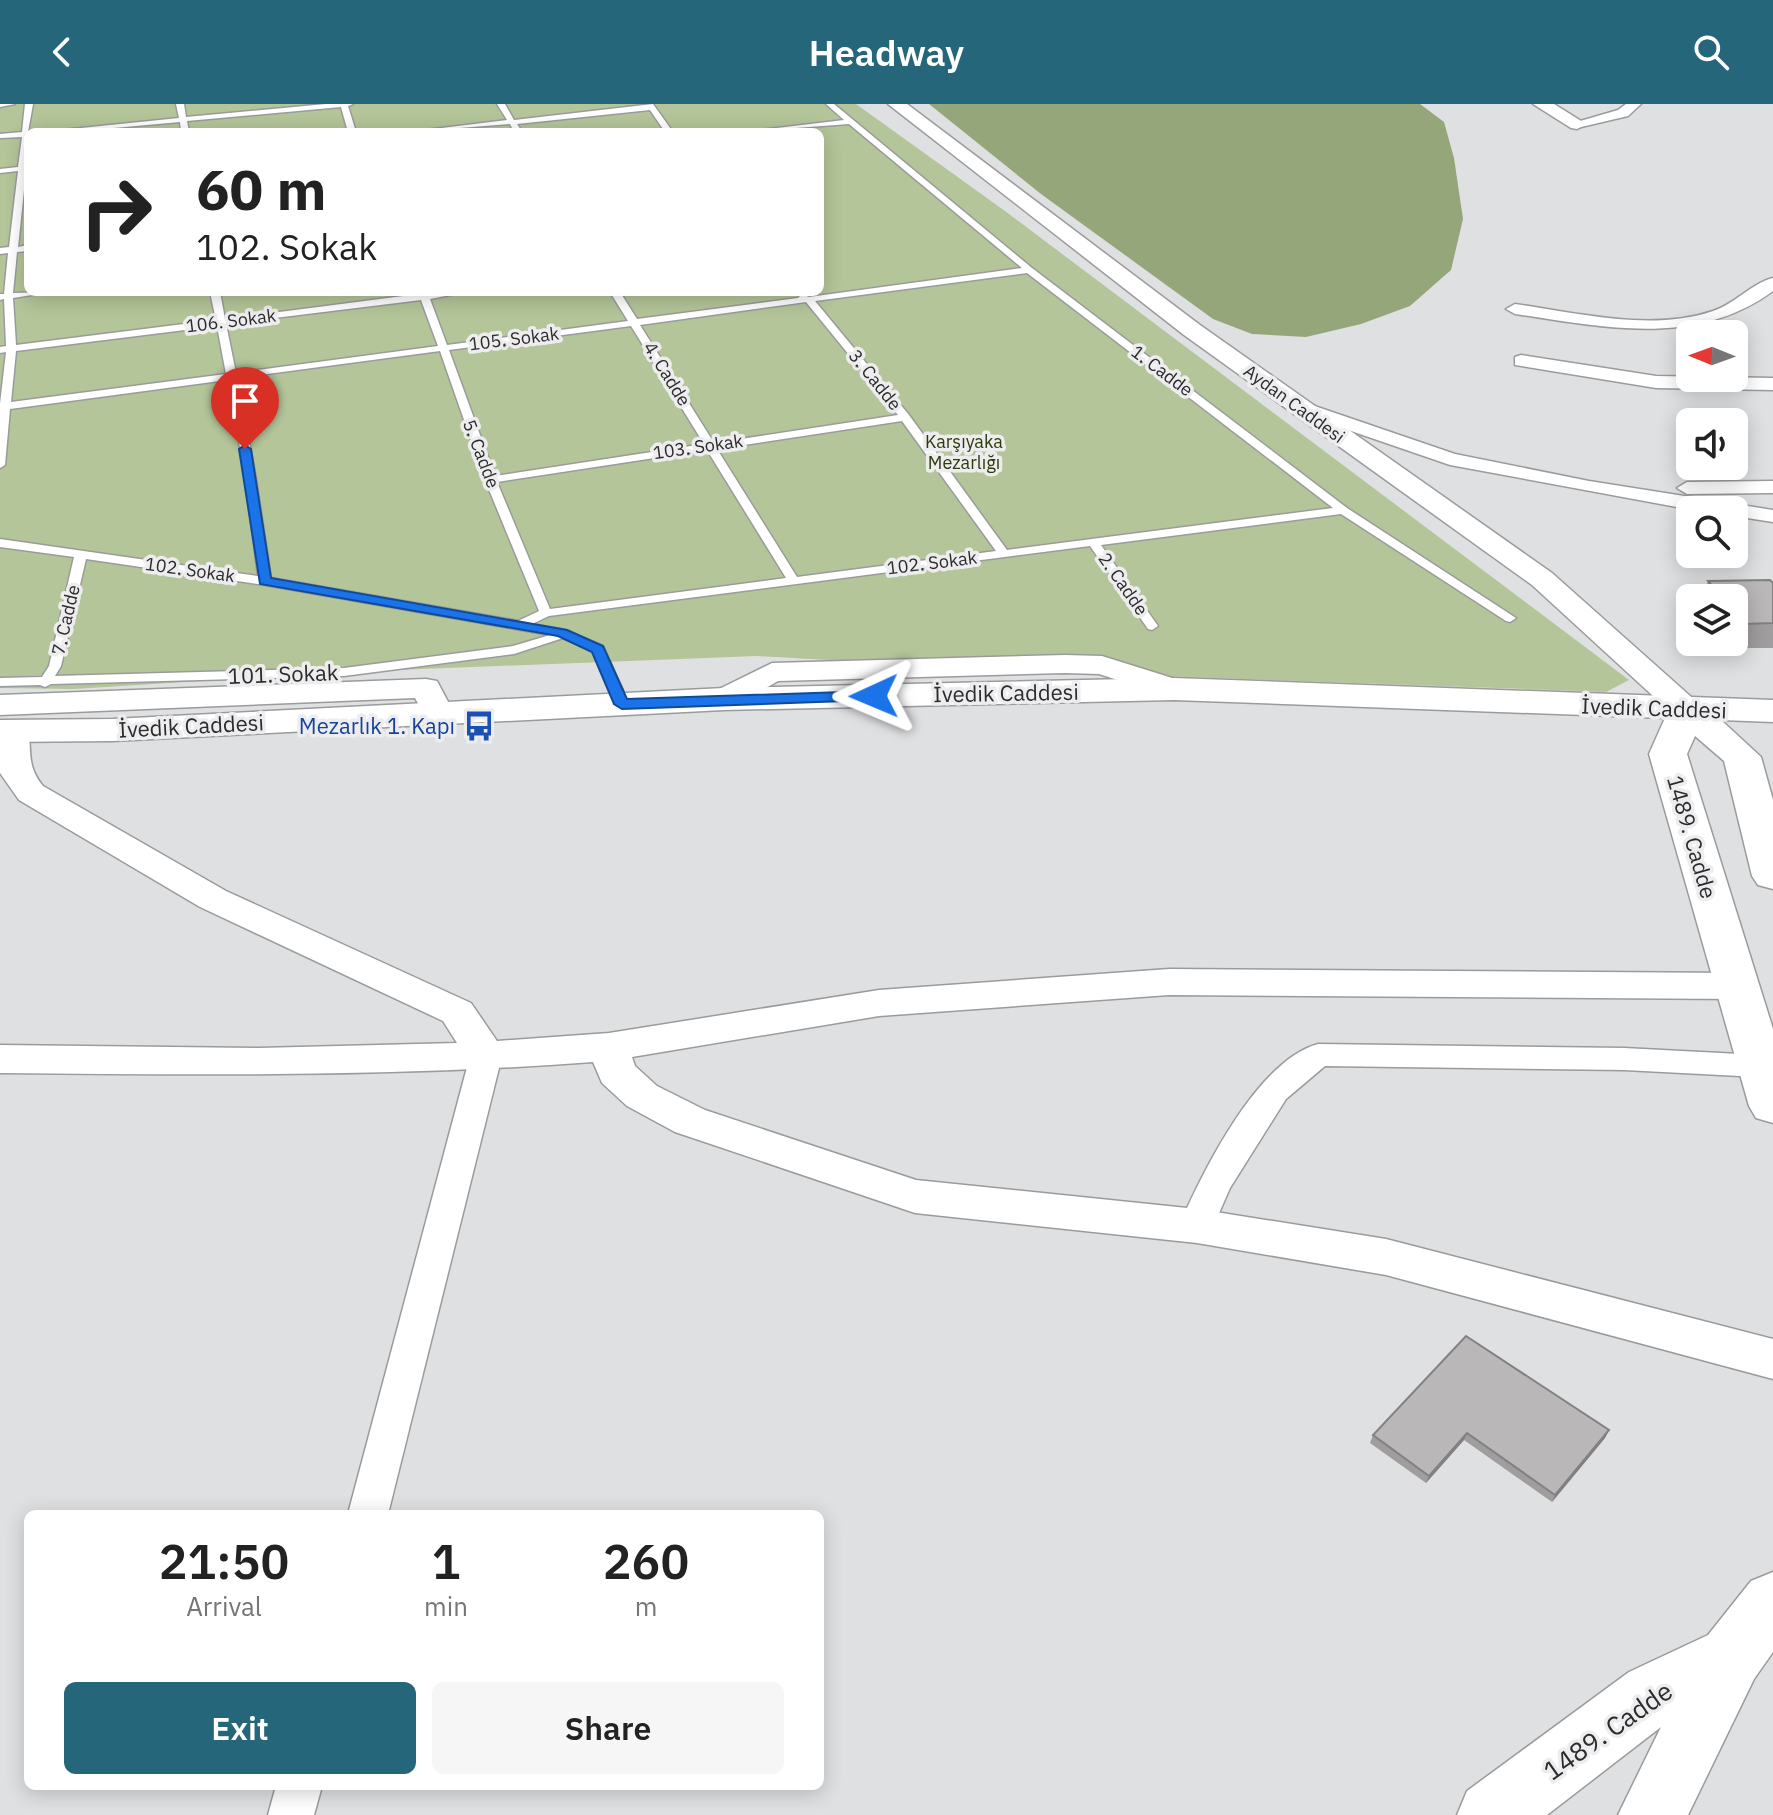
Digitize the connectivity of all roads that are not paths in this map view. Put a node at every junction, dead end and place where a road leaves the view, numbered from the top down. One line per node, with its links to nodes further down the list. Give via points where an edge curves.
1 (11, 104): 10 (lane)
2 (29, 104): 16 (lane)
3 (180, 104): 12 (lane)
4 (346, 104): 12 (lane); 19 (lane)
5 (501, 104): 14 (lane)
6 (830, 104): 13 (lane, 1. Cadde)
7 (896, 104): 51 (street, Aydan Caddesi)
8 (1541, 104): 15 (street)
9 (1634, 104): 15 (street, via 1623,113)
10 (0, 105)
11 (650, 106): 14 (lane); 22 (lane)
12 (182, 120): 17 (lane); 18 (lane)
13 (853, 121): 23 (lane); 33 (lane, 1. Cadde)
14 (512, 123): 20 (lane); 21 (lane)
15 (1577, 124)
16 (27, 128)
17 (91, 128)
18 (184, 128)
19 (351, 128)
20 (457, 128)
21 (516, 128)
22 (666, 128)
23 (785, 128)
24 (24, 134): 25 (lane)
25 (0, 136)
26 (24, 169): 27 (lane)
27 (0, 171)
28 (24, 175): 29 (lane)
29 (18, 208): 31 (lane)
30 (24, 248): 31 (lane)
31 (12, 250): 32 (lane); 41 (lane)
32 (0, 251)
33 (1029, 270): 42 (lane, 105. Sokak); 60 (lane, 1. Cadde)
34 (1773, 283): 43 (street, via 1740,306 1701,318 1639,326)
35 (24, 295): 41 (lane)
36 (216, 296): 44 (lane)
37 (410, 296): 44 (lane, 106. Sokak)
38 (425, 296): 46 (lane, 5. Cadde)
39 (618, 296): 45 (lane, 4. Cadde)
40 (802, 296): 42 (lane, 3. Cadde)
41 (4, 297): 47 (lane)
42 (809, 300): 45 (lane, 105. Sokak); 53 (lane, 3. Cadde)
43 (1515, 309)
44 (222, 322): 47 (lane, 106. Sokak); 49 (lane)
45 (635, 324): 46 (lane, 105. Sokak); 54 (lane, 4. Cadde)
46 (442, 348): 49 (lane, 105. Sokak); 56 (lane, 5. Cadde)
47 (6, 350): 52 (lane)
48 (1521, 361): 50 (street, via 1656,382)
49 (229, 376): 52 (lane, 105. Sokak); 68 (lane)
50 (1773, 384)
51 (1295, 406): 57 (street, via 1450,459); 77 (street, Aydan Caddesi, via 1542,579)
52 (2, 407): 55 (lane)
53 (905, 417): 54 (lane, 103. Sokak); 66 (lane, 3. Cadde)
54 (712, 446): 56 (lane, 103. Sokak); 67 (lane, 4. Cadde)
55 (0, 465)
56 (491, 480): 69 (lane, 5. Cadde)
57 (1589, 487): 58 (street); 59 (street)
58 (1773, 487)
59 (1676, 501)
60 (1343, 510): 63 (lane, 102. Sokak); 70 (lane, 1. Cadde)
61 (1748, 512): 62 (street)
62 (1773, 516)
63 (1093, 542): 66 (lane, 102. Sokak); 72 (lane, 2. Cadde)
64 (0, 543): 65 (lane, 102. Sokak)
65 (81, 554): 68 (lane, 102. Sokak); 75 (lane, 7. Cadde, via 55,666)
66 (1004, 554): 67 (lane, 102. Sokak)
67 (793, 580): 69 (lane, 102. Sokak)
68 (265, 581): 71 (lane, 102. Sokak)
69 (546, 613): 71 (lane, 102. Sokak)
70 (1510, 618)
71 (522, 624): 73 (lane, 102. Sokak)
72 (1152, 626)
73 (562, 633): 75 (lane, 101. Sokak, via 514,650 344,672); 76 (lane, 102. Sokak, via 598,649)
74 (0, 682): 75 (lane, 101. Sokak)
75 (45, 683)
76 (622, 704): 77 (main road, İvedik Caddesi, via 1174,689); 79 (main road, İvedik Caddesi)
77 (1687, 710): 78 (main road, İvedik Caddesi); 80 (main road, via 1742,757); 81 (main road, 1489. Cadde, via 1668,754)
78 (1773, 711)
79 (4, 723): 83 (street, via 15,775 31,793 213,899 457,1012)
80 (1773, 876)
81 (1754, 987): 82 (street, via 1169,982 879,1003); 85 (main road, 1489. Cadde)
82 (609, 1047): 83 (street); 86 (street, via 616,1073 690,1121 915,1196)
83 (486, 1056): 84 (street, via 259,1062); 88 (street)
84 (0, 1059)
85 (1766, 1086): 86 (street, via 1624,1059 1318,1055 1274,1091 1214,1185)
86 (1197, 1226): 87 (street, via 1386,1257)
87 (1773, 1359)
88 (369, 1510)
89 (1773, 1601): 90 (main road, 1489. Cadde)
90 (1731, 1657): 93 (main road, 1489. Cadde, via 1652,1694); 94 (main road, 1489. Cadde)
91 (298, 1790): 92 (street)
92 (291, 1815)
93 (1491, 1815)
94 (1652, 1815)

